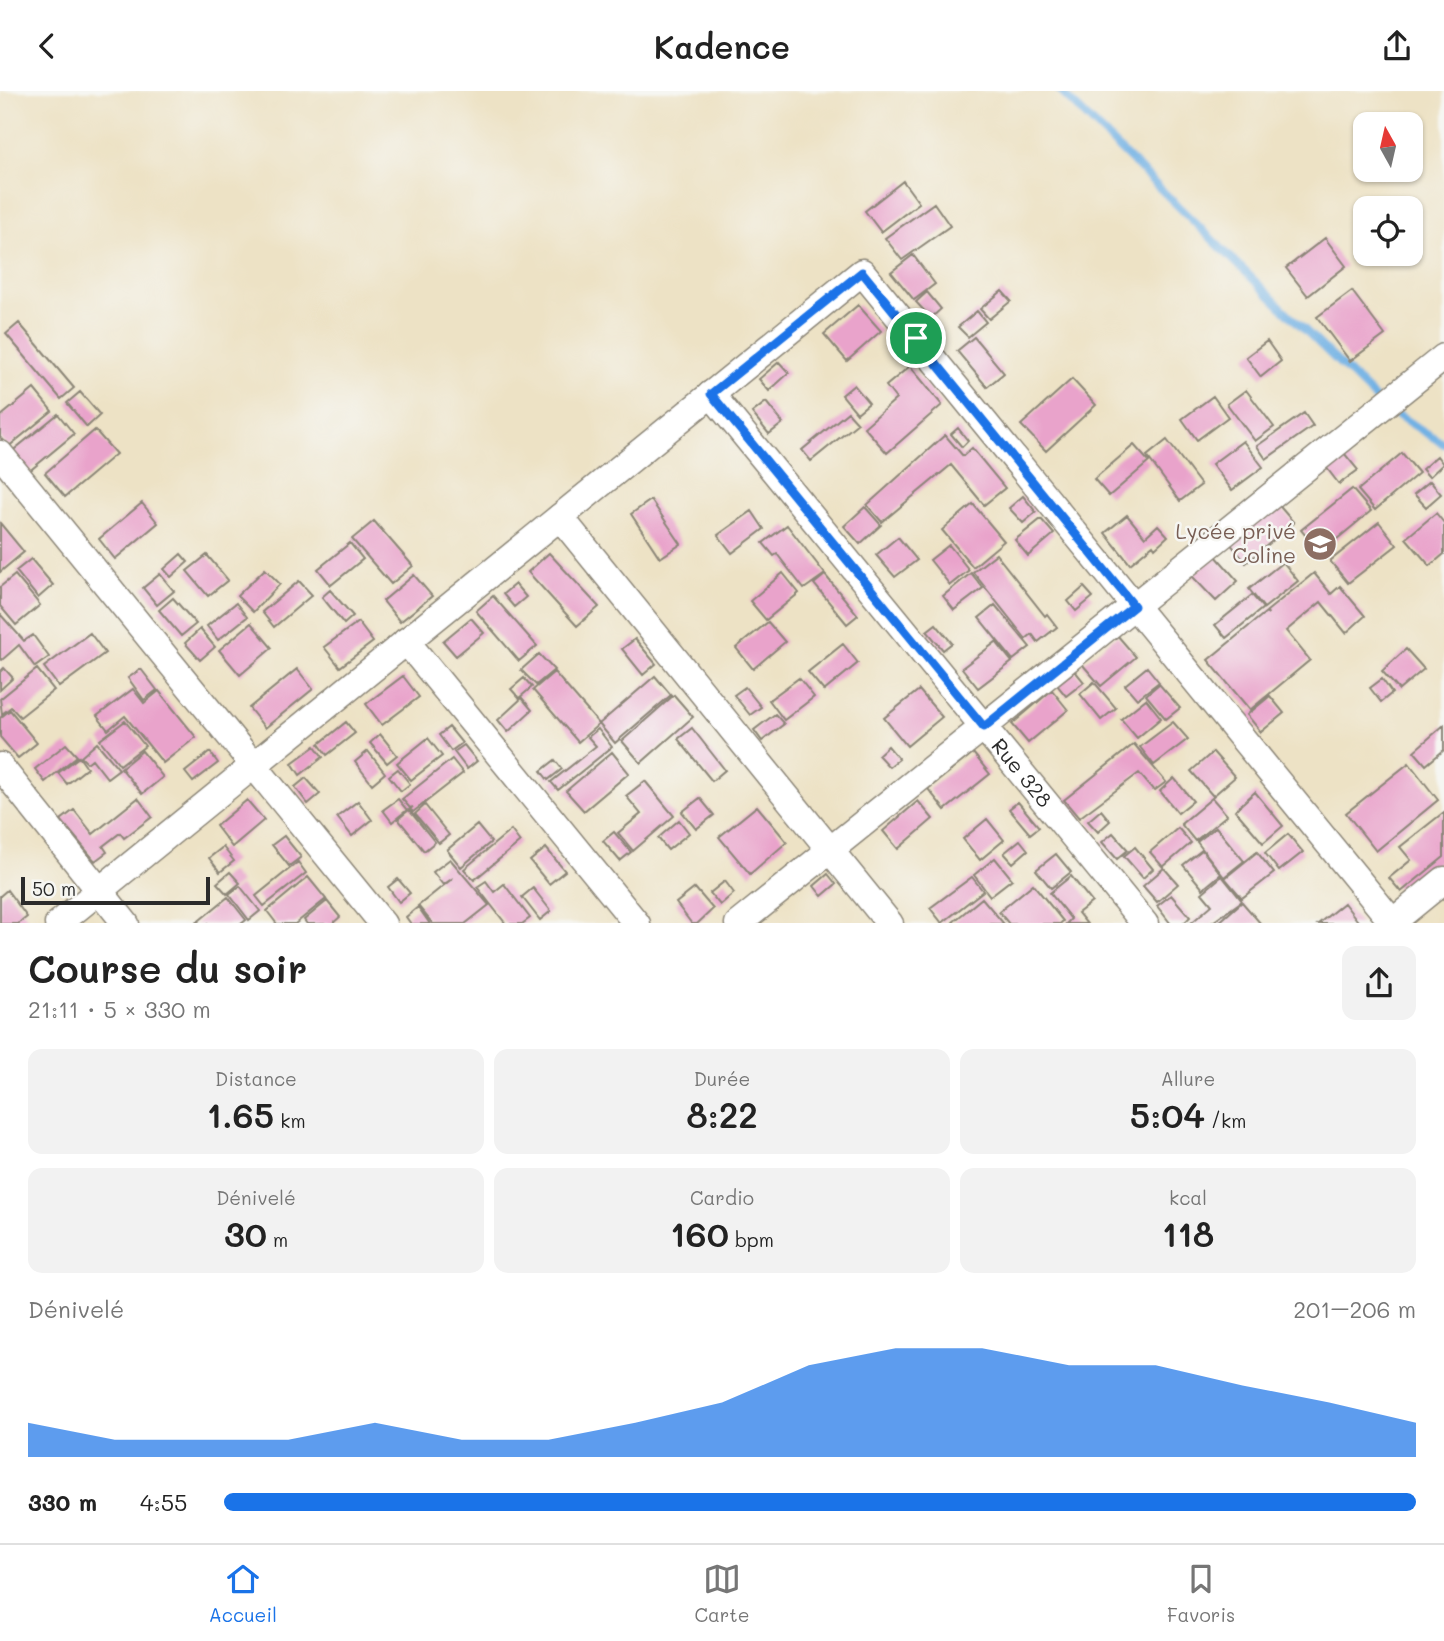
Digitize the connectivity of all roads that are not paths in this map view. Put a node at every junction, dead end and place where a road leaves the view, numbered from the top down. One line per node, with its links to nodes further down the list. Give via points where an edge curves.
1 (1444, 357): 5 (street)
2 (711, 394): 4 (street); 5 (street, via 862,272); 7 (street, Rue 328)
3 (0, 453): 8 (street)
4 (559, 517): 6 (street); 10 (street)
5 (1134, 606): 7 (street); 20 (street)
6 (406, 641): 8 (street); 16 (street)
7 (984, 727): 10 (street); 19 (street, Rue 328)
8 (253, 765): 12 (street); 15 (street)
9 (0, 766): 12 (street)
10 (830, 850): 17 (street); 18 (street)
11 (1444, 880): 20 (street)
12 (99, 890): 13 (street); 14 (street)
13 (58, 923)
14 (126, 923)
15 (383, 923)
16 (637, 923)
17 (738, 923)
18 (890, 923)
19 (1145, 923)
20 (1392, 923)

